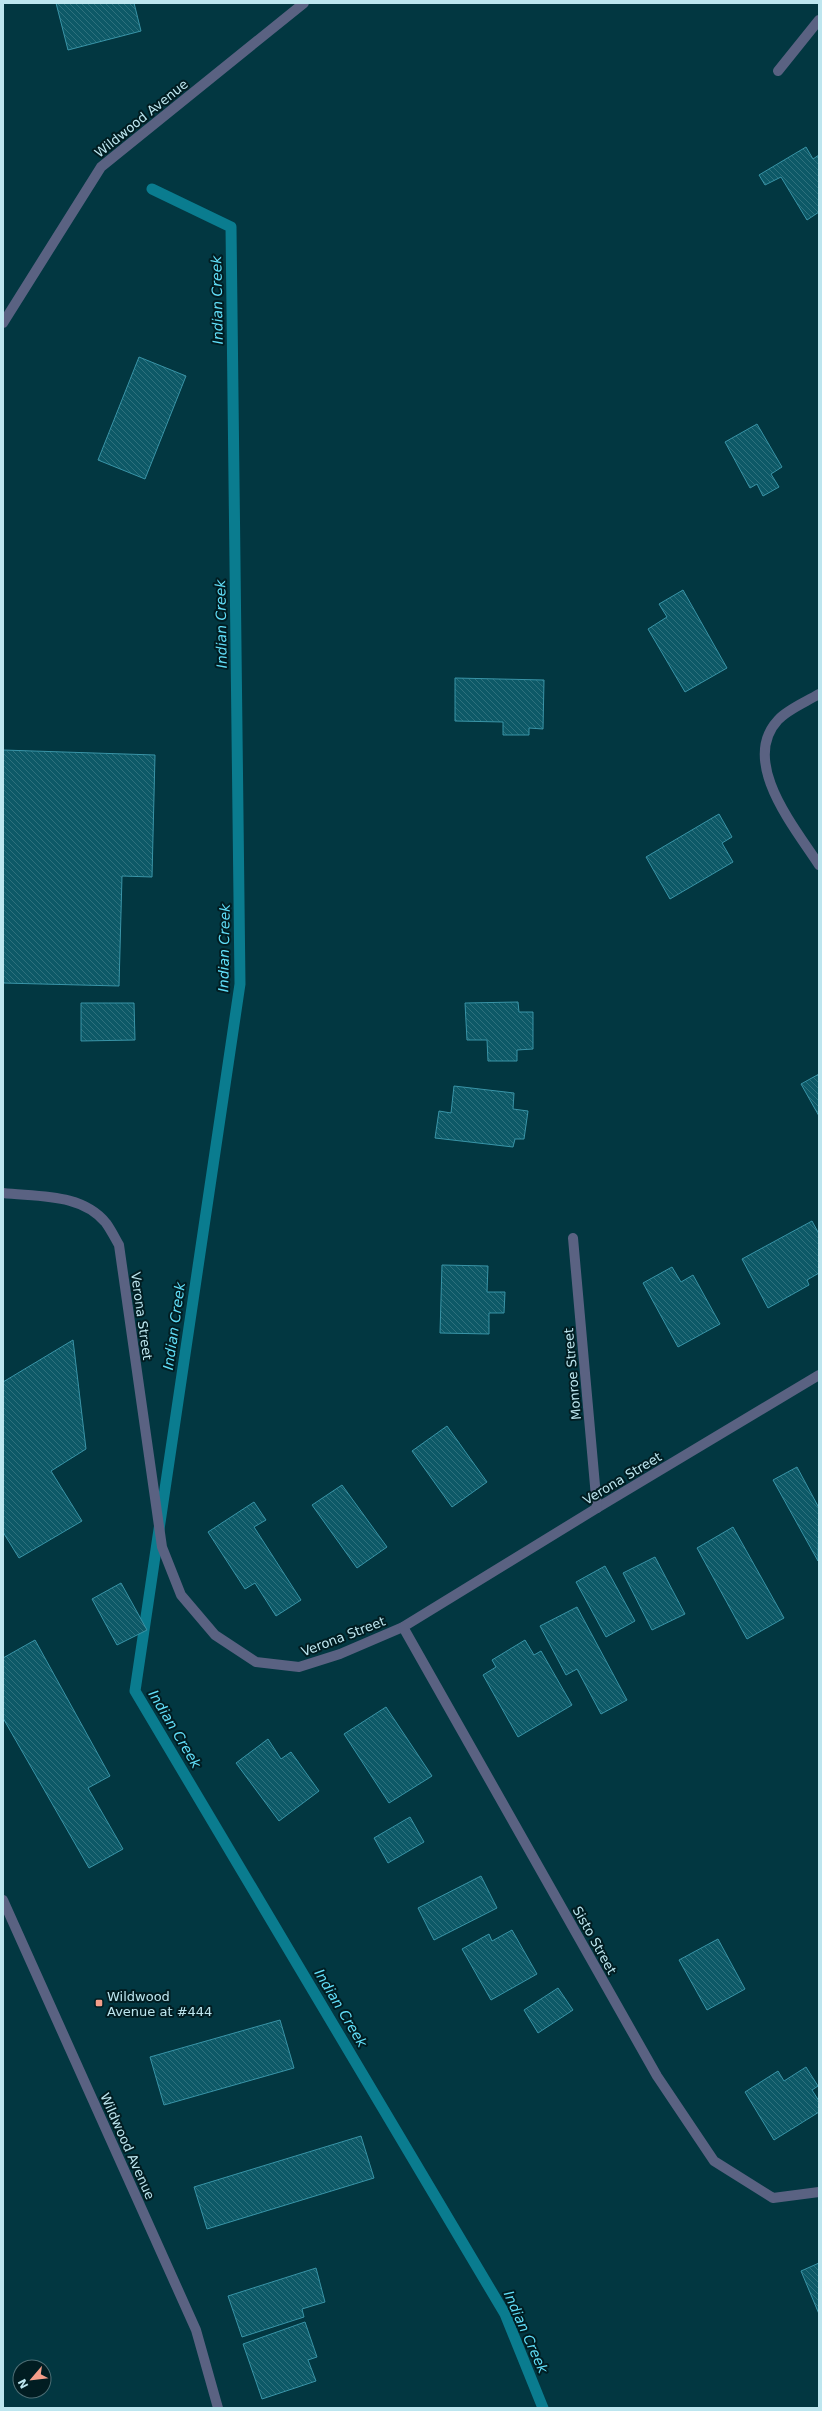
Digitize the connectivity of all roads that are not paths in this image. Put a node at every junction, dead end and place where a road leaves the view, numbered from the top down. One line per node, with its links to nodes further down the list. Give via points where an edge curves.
1 (304, 3): 4 (street, Wildwood Avenue, via 101,166)
2 (819, 20): 3 (street)
3 (778, 71)
4 (3, 323)
5 (819, 694): 6 (street, via 778,719 770,731 765,754 767,775 777,799)
6 (819, 865)
7 (3, 1193): 11 (street, Verona Street, via 73,1200 95,1212 106,1223 119,1245 162,1547 181,1595 215,1635 256,1662 299,1667 340,1654)
8 (572, 1238): 10 (street, Monroe Street)
9 (819, 1375): 10 (street, Verona Street)
10 (597, 1508): 11 (street, Verona Street)
11 (404, 1627): 13 (street, Sisto Street, via 657,2076 714,2161 773,2198)
12 (3, 1900): 14 (street, Wildwood Avenue, via 196,2330)
13 (819, 2192)
14 (218, 2408)

